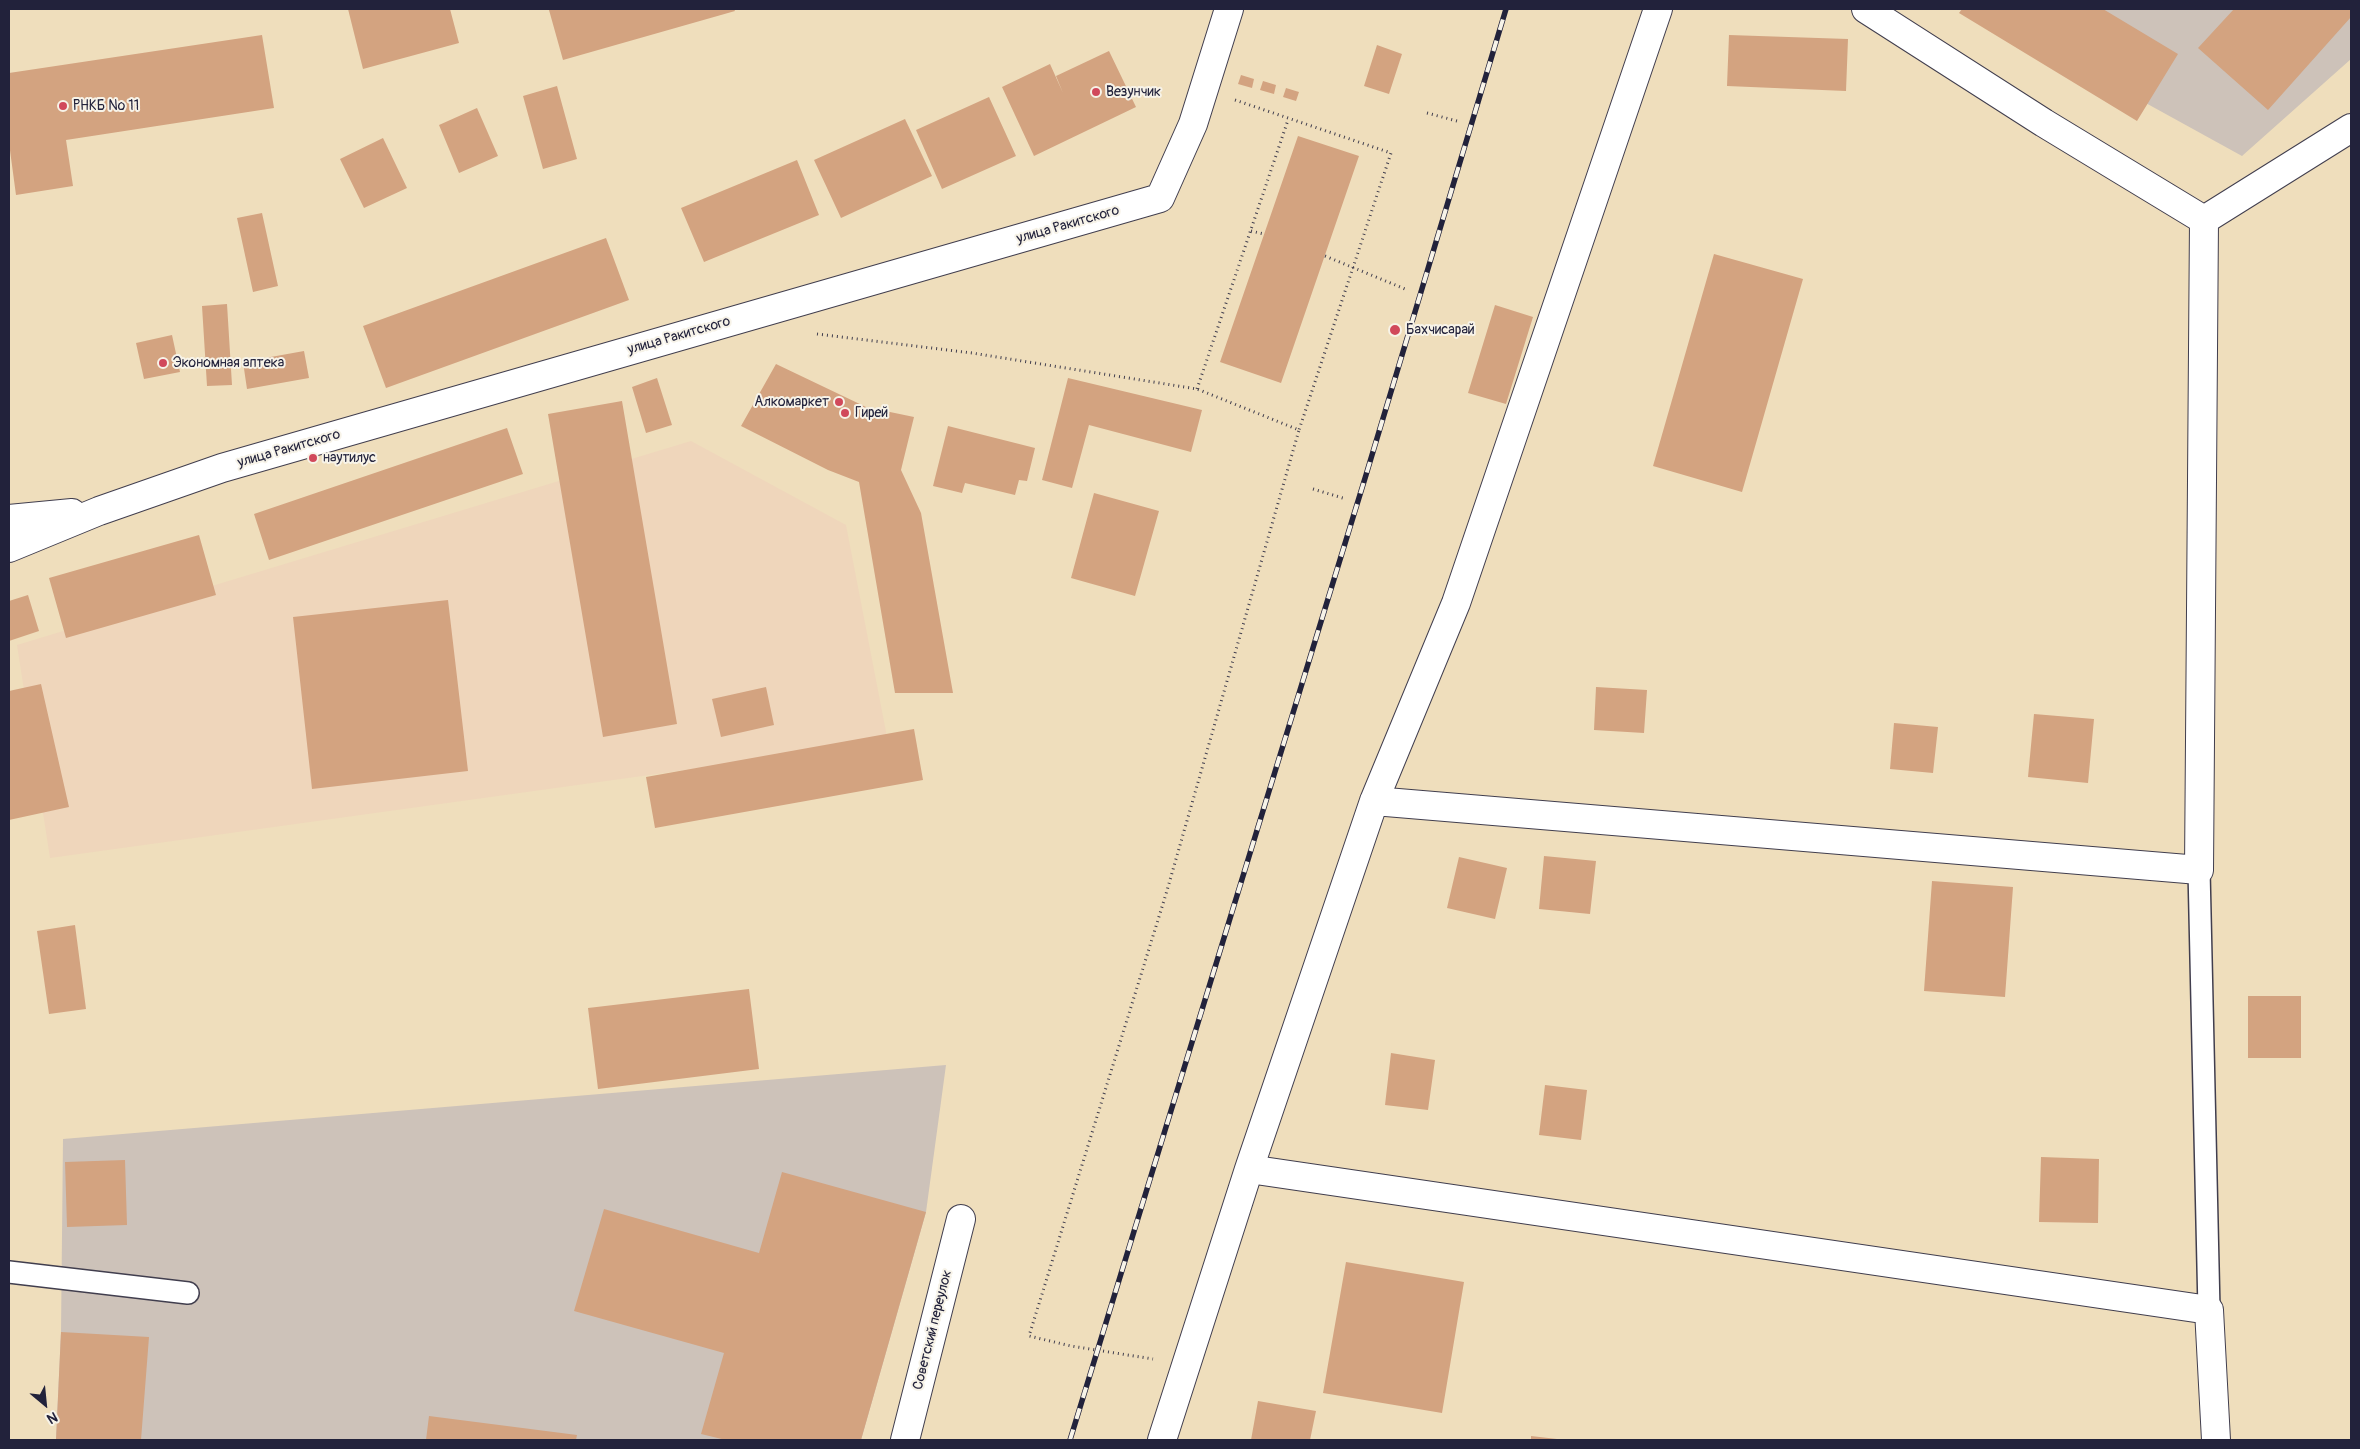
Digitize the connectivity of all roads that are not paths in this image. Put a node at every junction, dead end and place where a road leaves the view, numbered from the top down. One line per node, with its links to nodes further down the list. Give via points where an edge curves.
1 (1229, 9): 6 (street, улица Ракитского, via 1193,124 1160,198 222,468)
2 (1658, 9): 9 (street, via 1456,603)
3 (1866, 9): 5 (street)
4 (2351, 128): 5 (street)
5 (2204, 220): 10 (street)
6 (99, 511): 7 (street); 8 (street, улица Ракитского)
7 (9, 519)
8 (9, 548)
9 (1374, 801): 10 (street); 11 (street)
10 (2199, 870): 15 (lane)
11 (1249, 1169): 15 (street); 17 (street)
12 (960, 1219): 16 (street, Советский переулок)
13 (9, 1272): 14 (lane)
14 (188, 1293)
15 (2209, 1310): 18 (street)
16 (905, 1440)
17 (1162, 1440)
18 (2216, 1440)

